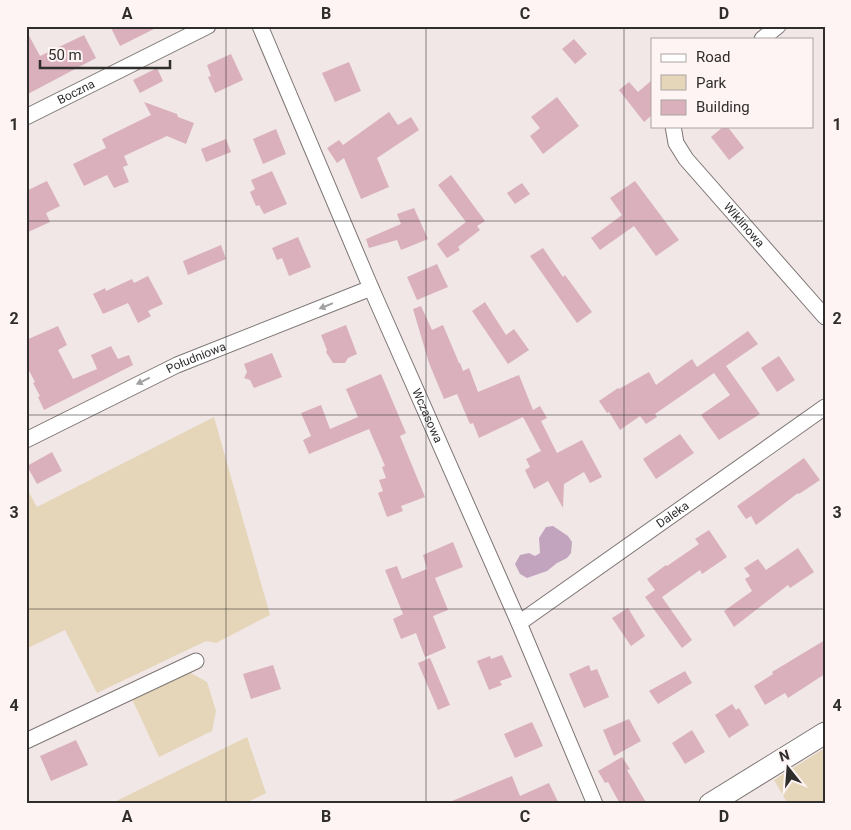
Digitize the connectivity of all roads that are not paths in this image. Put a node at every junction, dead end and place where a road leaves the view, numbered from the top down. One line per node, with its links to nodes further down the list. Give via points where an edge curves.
1 (208, 26): 5 (street, Boczna)
2 (260, 26): 7 (street, Wczasowa)
3 (778, 26): 4 (street)
4 (763, 38)
5 (26, 118)
6 (673, 128): 8 (street, Wiklinowa, via 676,143 686,159)
7 (371, 288): 10 (street, Południowa, one-way to 10, via 177,365); 11 (street, Wczasowa)
8 (825, 318)
9 (825, 407): 11 (street, Daleka)
10 (26, 440)
11 (519, 623): 15 (street, Wczasowa)
12 (196, 661): 14 (street)
13 (825, 733): 16 (street)
14 (26, 741)
15 (595, 804)
16 (710, 804)

